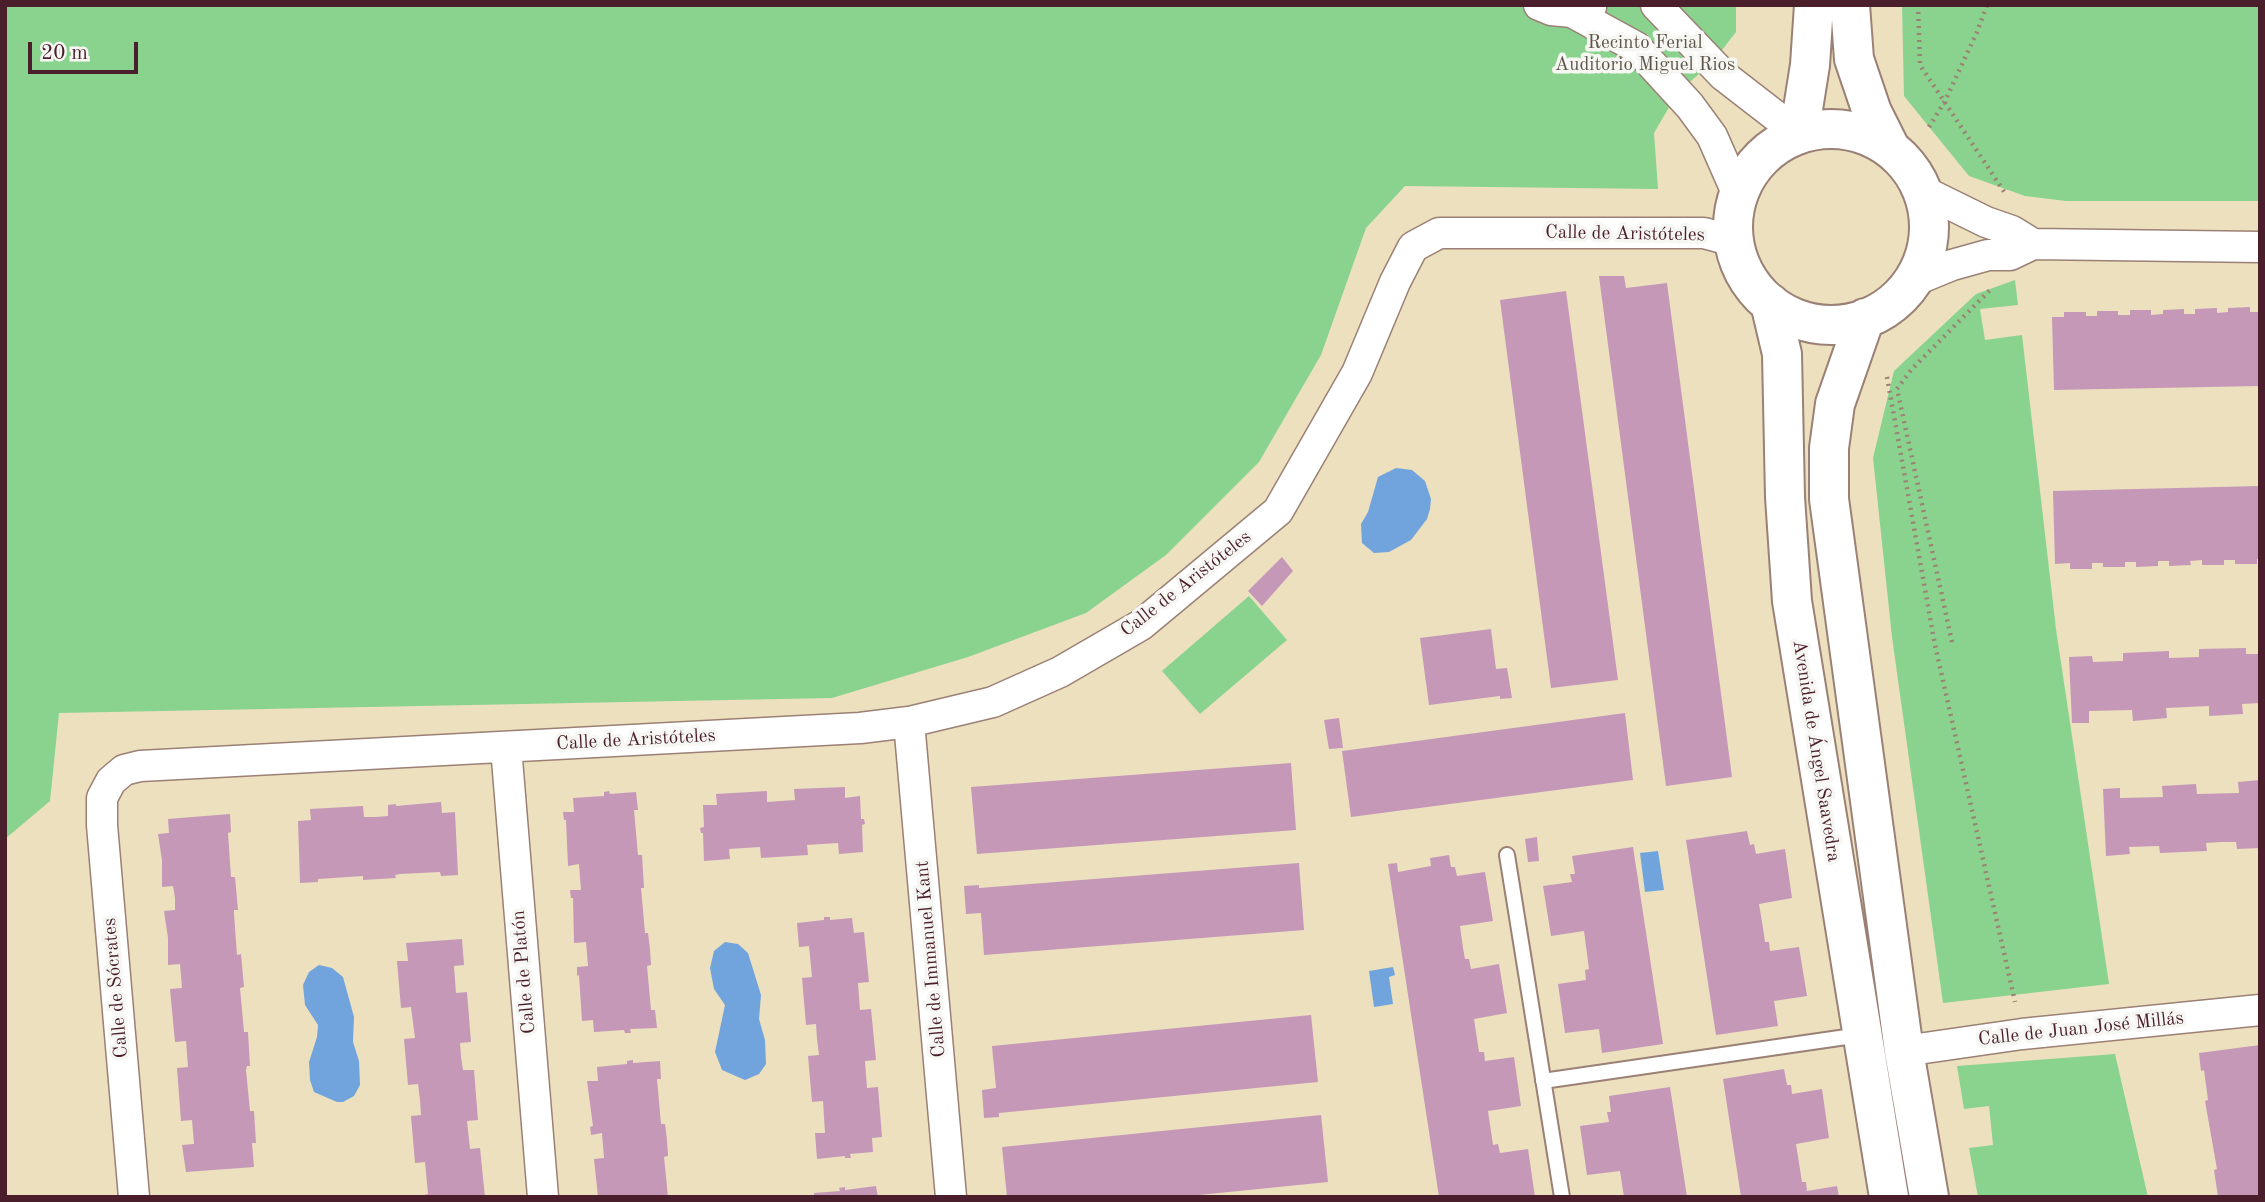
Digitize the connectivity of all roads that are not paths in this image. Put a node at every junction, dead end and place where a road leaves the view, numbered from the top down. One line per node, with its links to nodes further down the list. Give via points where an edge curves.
1 (1539, 5): 5 (street, via 1551,10)
2 (1656, 5): 6 (street, via 1724,76)
3 (1814, 5): 6 (street)
4 (1850, 5): 7 (street, via 1854,59)
5 (1584, 8): 9 (street, via 1636,47 1690,106 1712,136)
6 (1799, 134): 7 (street, via 1830,128 1862,133); 9 (street, via 1772,147 1752,169)
7 (1890, 148): 8 (street, via 1910,168)
8 (1923, 191): 11 (street); 13 (street, via 1929,222 1926,252)
9 (1738, 195): 10 (street)
10 (1734, 241): 14 (street, via 1740,265); 16 (street, Calle de Aristóteles, via 1704,233 1439,233 1413,247 1357,373 1278,511 1141,625 1060,672 993,702)
11 (2018, 243): 12 (street); 13 (street)
12 (2260, 247)
13 (1913, 281): 15 (street, via 1892,303)
14 (1770, 303): 15 (street, via 1791,316 1816,323 1841,324); 21 (street, Avenida de Ángel Saavedra, via 1782,354 1792,601)
15 (1865, 318): 22 (street, via 1835,404 1829,499)
16 (909, 722): 17 (street, Calle de Aristóteles); 26 (street, Calle de Immanuel Kant)
17 (506, 747): 18 (street, Calle de Aristóteles, via 140,766 124,770); 25 (street, Calle de Platón)
18 (111, 781): 24 (street, Calle de Sócrates, via 102,798 102,825)
19 (1507, 855): 23 (lane)
20 (2260, 1010): 22 (street, Calle de Juan José Millás)
21 (1862, 1035): 23 (lane); 28 (street, Avenida de Ángel Saavedra)
22 (1904, 1051): 29 (street)
23 (1543, 1081): 27 (lane)
24 (134, 1197)
25 (542, 1197)
26 (951, 1197)
27 (1562, 1197)
28 (1889, 1197)
29 (1929, 1197)

